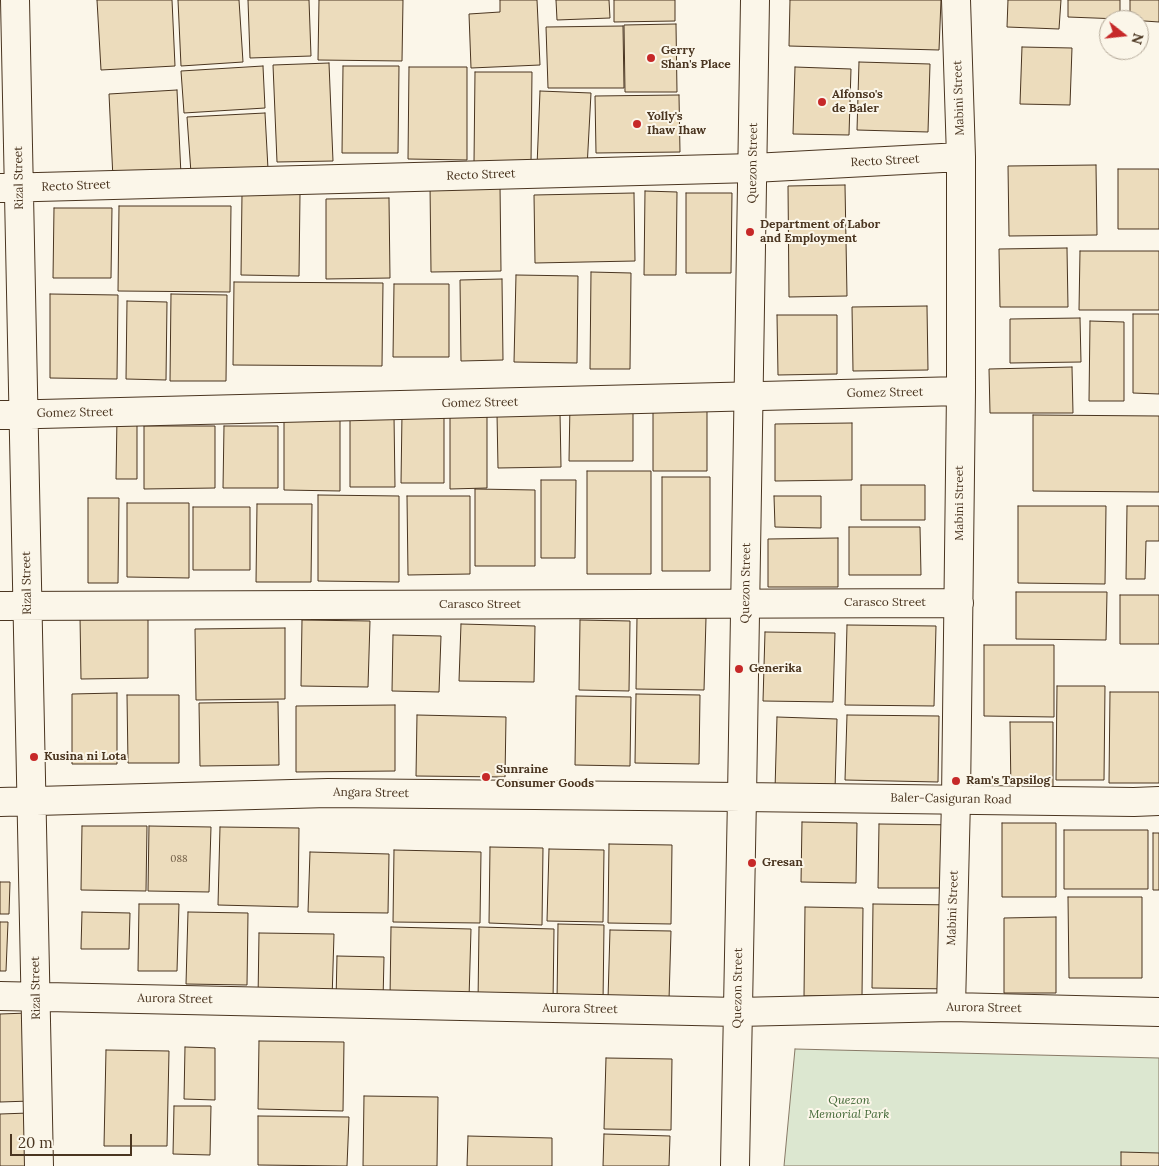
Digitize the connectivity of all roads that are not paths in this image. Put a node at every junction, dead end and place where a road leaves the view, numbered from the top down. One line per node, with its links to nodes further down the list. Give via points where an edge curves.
1 (15, 0): 6 (street, Rizal Street)
2 (755, 0): 5 (street, Quezon Street)
3 (956, 0): 4 (street, Mabini Street)
4 (961, 157): 5 (street, Recto Street); 7 (street, Mabini Street)
5 (753, 168): 6 (street, Recto Street); 8 (street, Quezon Street)
6 (10, 188): 9 (street, Rizal Street)
7 (960, 391): 8 (street, Gomez Street); 10 (street, Mabini Street)
8 (749, 397): 9 (street, Gomez Street); 11 (street, Quezon Street)
9 (12, 415): 13 (street, Rizal Street)
10 (959, 603): 11 (street, Carasco Street); 15 (street, Mabini Street)
11 (745, 604): 13 (street, Carasco Street); 14 (street, Quezon Street)
12 (0, 606): 13 (street, Carasco Street)
13 (28, 606): 18 (street, Rizal Street)
14 (742, 797): 15 (street, Baler-Casiguran Road); 18 (street, Angara Street, via 328,793); 22 (street, Quezon Street)
15 (956, 799): 16 (street, Baler-Casiguran Road); 21 (street, Mabini Street)
16 (1159, 801)
17 (0, 802): 18 (street, Angara Street)
18 (32, 802): 20 (street, Rizal Street)
19 (0, 996): 20 (street, Aurora Street)
20 (36, 996): 22 (street, Aurora Street); 24 (street, Rizal Street)
21 (950, 1007): 22 (street, Aurora Street); 23 (street, Aurora Street)
22 (738, 1012): 25 (street, Quezon Street)
23 (1159, 1012)
24 (40, 1166)
25 (735, 1166)

